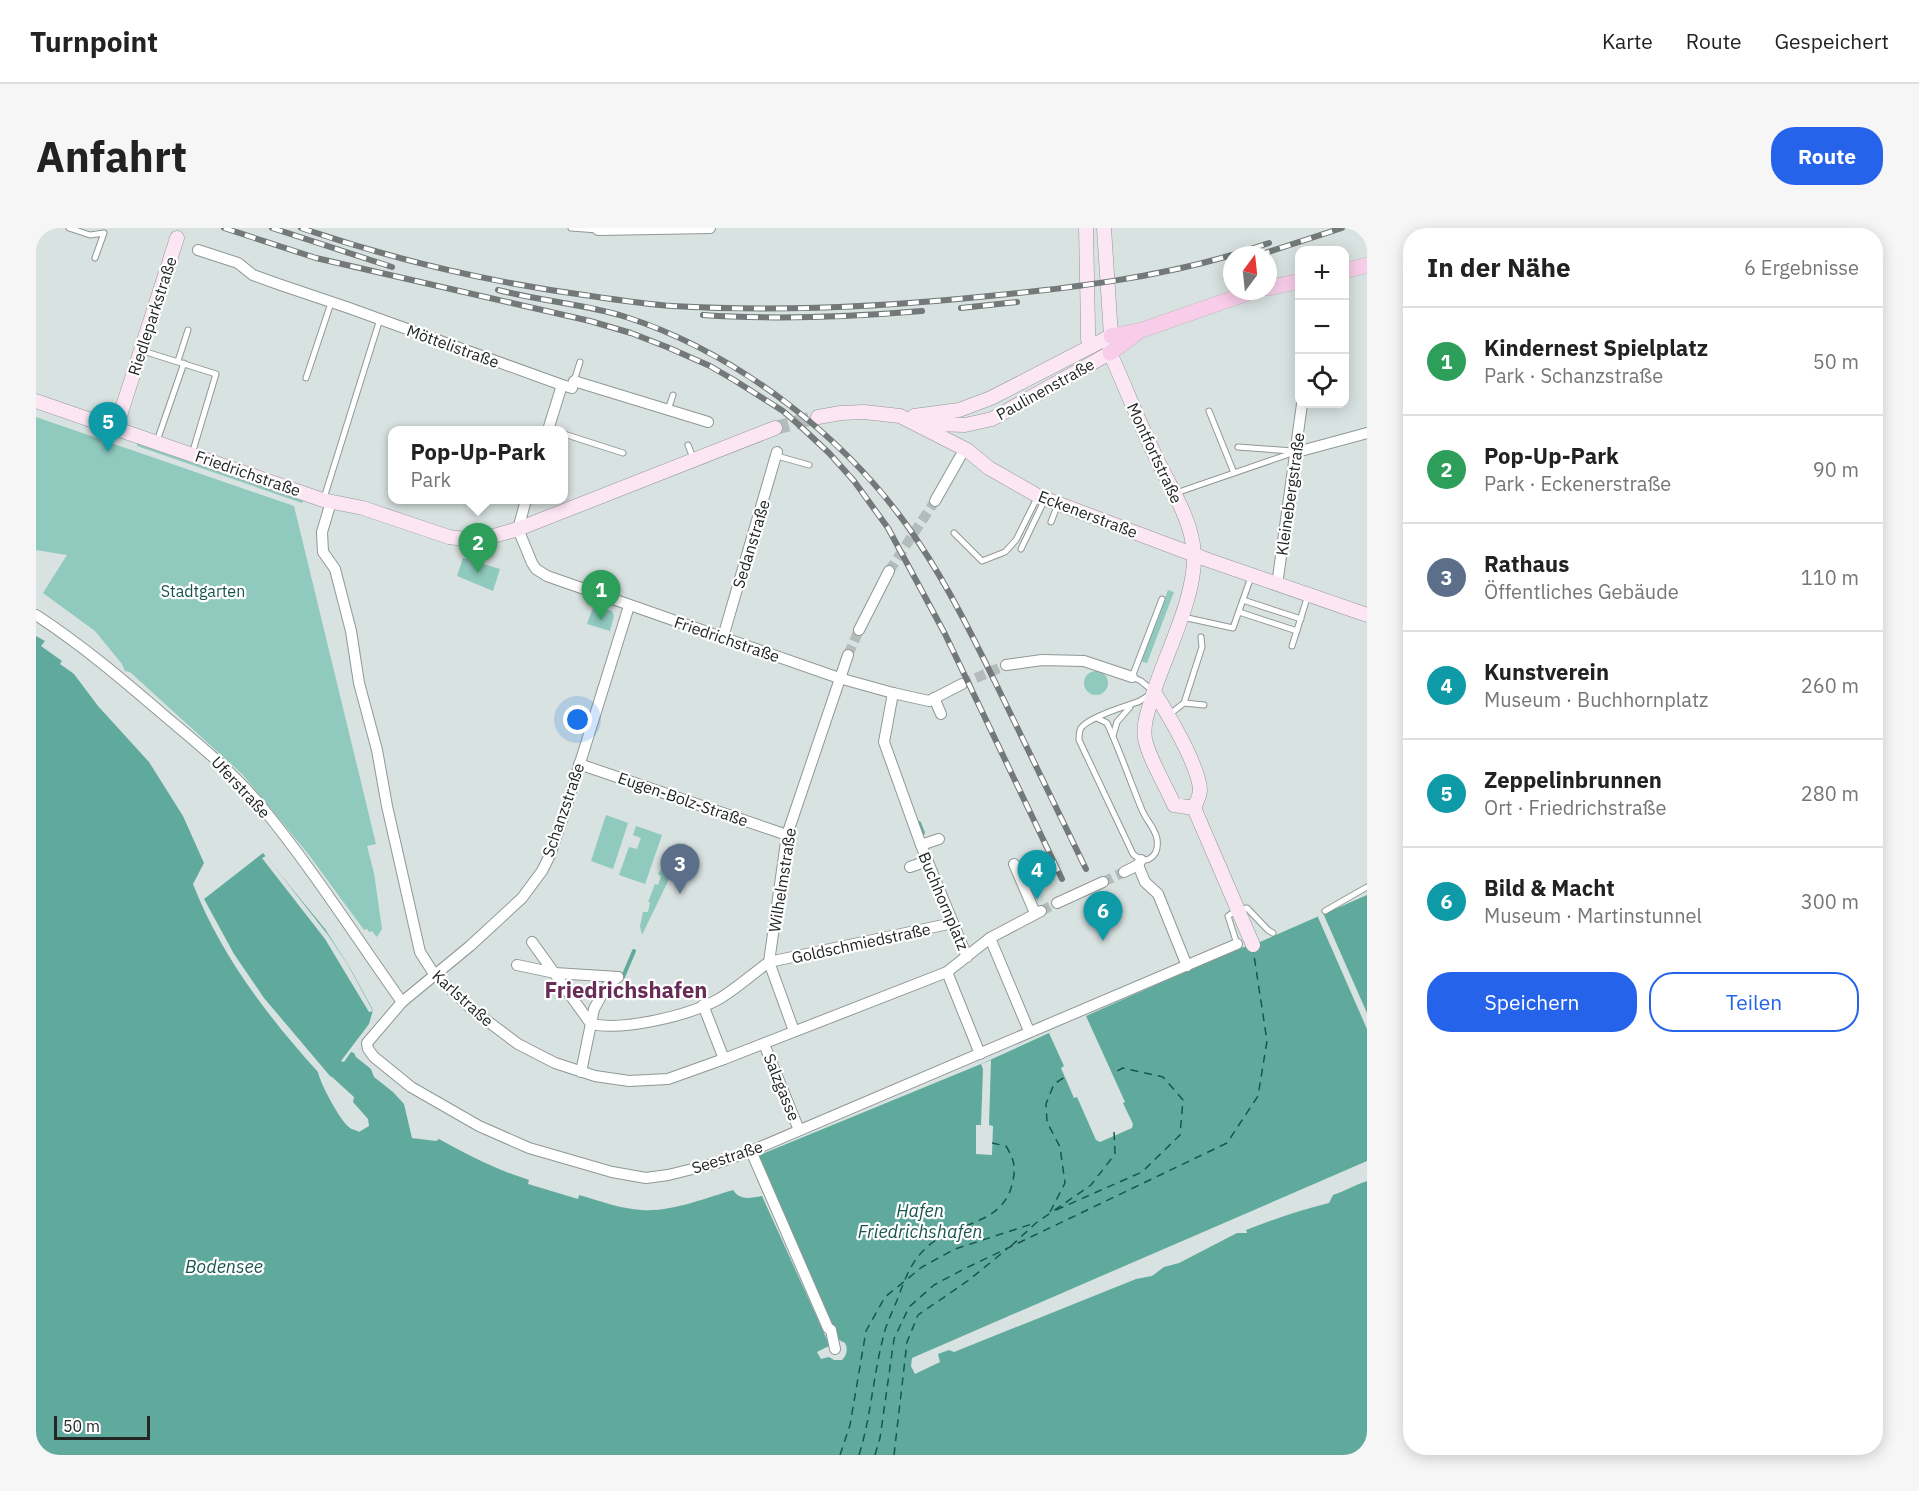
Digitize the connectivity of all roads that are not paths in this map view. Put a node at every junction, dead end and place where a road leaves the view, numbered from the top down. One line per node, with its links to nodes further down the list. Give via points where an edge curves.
1 (69, 228): 9 (lane, via 90,235 104,232)
2 (571, 228): 6 (lane)
3 (710, 228): 6 (street)
4 (1086, 228): 20 (main road, via 1088,339)
5 (1104, 228): 19 (main road)
6 (598, 229)
7 (177, 238): 21 (main road, Riedleparkstraße)
8 (198, 250): 15 (street, Möttelistraße)
9 (95, 258)
10 (1367, 265): 11 (main road)
11 (1349, 270)
12 (1295, 282): 13 (main road)
13 (1277, 286)
14 (1228, 300): 18 (main road, Paulinenstraße)
15 (332, 302): 16 (street, Möttelistraße); 25 (lane)
16 (380, 319): 26 (street, Möttelistraße); 56 (lane)
17 (188, 330): 23 (lane)
18 (1139, 331): 19 (main road, Paulinenstraße); 22 (main road, Paulinenstraße)
19 (1111, 336): 20 (main road, Paulinenstraße); 22 (main road, Paulinenstraße)
20 (1092, 346): 22 (main road, Paulinenstraße); 29 (main road, Paulinenstraße)
21 (142, 350): 23 (lane); 40 (main road, Riedleparkstraße)
22 (1110, 353): 37 (main road, Paulinenstraße, via 992,419); 54 (main road, Montfortstraße)
23 (181, 362): 43 (lane); 48 (lane, via 216,374)
24 (580, 362): 26 (lane)
25 (306, 378)
26 (570, 384): 27 (lane); 32 (street, Möttelistraße); 38 (street)
27 (606, 395)
28 (673, 395): 32 (lane)
29 (991, 398): 34 (main road, Paulinenstraße, via 958,410); 37 (main road)
30 (36, 401): 40 (main road, Friedrichstraße)
31 (1302, 408): 46 (street, Kleinebergstraße)
32 (668, 410): 36 (street, Möttelistraße)
33 (1209, 411): 53 (lane)
34 (900, 416): 35 (main road, Eckenerstraße, via 841,412); 37 (main road, Paulinenstraße, via 932,424); 50 (main road, Eckenerstraße)
35 (818, 417)
36 (708, 422)
37 (965, 425): 50 (main road)
38 (552, 426)
39 (775, 428): 51 (main road)
40 (116, 429): 43 (main road, Friedrichstraße)
41 (1367, 433): 46 (street)
42 (568, 435): 47 (lane)
43 (156, 442): 48 (main road, Friedrichstraße)
44 (688, 445): 51 (lane)
45 (1238, 447): 46 (lane)
46 (1297, 452): 53 (lane); 66 (street, Kleinebergstraße)
47 (623, 453)
48 (192, 454): 56 (main road, Friedrichstraße)
49 (777, 454): 52 (lane); 78 (street, Sedanstraße)
50 (963, 454): 55 (main road, Eckenerstraße); 57 (street)
51 (694, 459): 60 (main road)
52 (809, 465)
53 (1234, 473): 54 (lane)
54 (1174, 493): 63 (main road, Montfortstraße, via 1190,528)
55 (1047, 499): 59 (lane); 61 (lane, via 1005,552 982,561); 62 (lane); 63 (main road, Eckenerstraße)
56 (327, 501): 60 (main road, Friedrichstraße, via 363,508 462,539); 123 (street, Karlstraße, via 323,552 338,578 418,944)
57 (935, 501)
58 (524, 504): 60 (street)
59 (1051, 522)
60 (518, 529): 70 (street, Friedrichstraße, via 536,569)
61 (954, 533)
62 (1021, 549)
63 (1194, 554): 65 (main road, Eckenerstraße); 74 (main road, Montfortstraße)
64 (889, 571): 76 (street)
65 (1252, 575): 66 (main road, Eckenerstraße); 69 (lane)
66 (1277, 585): 67 (main road, Eckenerstraße)
67 (1308, 595): 73 (main road, Eckenerstraße); 75 (lane)
68 (1162, 599): 83 (lane)
69 (1243, 600): 71 (lane); 75 (lane)
70 (629, 606): 78 (street, Friedrichstraße); 96 (street, Schanzstraße)
71 (1239, 612): 74 (lane, via 1233,628); 77 (lane)
72 (36, 615): 124 (street, Uferstraße, via 89,651 237,780 294,848)
73 (1367, 615)
74 (1181, 617): 86 (main road, Montfortstraße)
75 (1301, 619): 77 (lane)
76 (859, 630)
77 (1297, 631): 80 (lane)
78 (723, 637): 84 (street, Friedrichstraße)
79 (1201, 637): 90 (lane, via 1202,647)
80 (1292, 646)
81 (848, 655): 84 (street, Wilhelmstraße)
82 (1006, 664): 83 (street, via 1084,661)
83 (1132, 677): 86 (lane)
84 (838, 678): 87 (street, Friedrichstraße); 98 (street, Wilhelmstraße)
85 (962, 684): 88 (street)
86 (1154, 692): 89 (lane); 93 (main road); 97 (main road, Montfortstraße, via 1145,719 1145,741 1174,805)
87 (893, 693): 88 (street, Friedrichstraße, via 929,701); 100 (street, Buchhornplatz, via 884,742)
88 (934, 698): 92 (street)
89 (1140, 701): 94 (lane); 95 (lane, via 1126,710)
90 (1185, 703): 91 (lane); 93 (lane)
91 (1204, 705)
92 (941, 714)
93 (1169, 716): 97 (main road, via 1198,775 1200,793)
94 (1097, 718): 95 (lane, via 1107,723); 102 (lane, via 1080,729 1079,740 1130,849)
95 (1113, 735): 102 (lane, via 1158,841 1157,852)
96 (579, 764): 98 (street, Eugen-Bolz-Straße); 123 (street, Schanzstraße, via 542,871 522,898)
97 (1194, 808): 109 (main road)
98 (787, 835): 118 (street, Wilhelmstraße)
99 (939, 839): 100 (street, Buchhornplatz)
100 (921, 845): 101 (street, Buchhornplatz)
101 (927, 861): 104 (street); 111 (street, Buchhornplatz)
102 (1140, 862): 105 (street); 120 (street, via 1146,882 1158,894)
103 (1014, 864): 113 (street, Buchhornplatz, via 1038,912)
104 (910, 867)
105 (1124, 872)
106 (1103, 882): 108 (street, via 1079,888)
107 (1367, 886): 110 (lane)
108 (1057, 903)
109 (1238, 910): 112 (lane, via 1247,908); 115 (lane, via 1228,916); 116 (main road)
110 (1325, 911)
111 (953, 923): 117 (street, Buchhornplatz); 118 (street, Goldschmiedstraße)
112 (1273, 933)
113 (990, 938): 117 (street, Buchhornplatz); 128 (street, Buchhornplatz)
114 (532, 942): 122 (street)
115 (1237, 944): 120 (street, Seestraße)
116 (1253, 945)
117 (967, 957): 121 (street, Buchhornplatz)
118 (769, 962): 125 (street, via 717,1000); 127 (street)
119 (518, 964): 122 (street)
120 (1187, 966): 128 (street, Seestraße)
121 (947, 972): 127 (street, Karlstraße); 130 (street, Buchhornplatz)
122 (555, 973): 126 (street); 126 (street, via 618,977 606,987)
123 (435, 976): 124 (street, Seestraße); 132 (street, Karlstraße, via 518,1044)
124 (402, 1002): 134 (street, Seestraße, via 369,1039 368,1049 411,1087 503,1137 602,1169 646,1178)
125 (703, 1005): 126 (street, via 655,1021 606,1027); 131 (street)
126 (591, 1024): 132 (street)
127 (794, 1031): 129 (street, Karlstraße)
128 (1029, 1032): 130 (street, Seestraße)
129 (764, 1044): 131 (street, Karlstraße); 133 (street, Salzgasse)
130 (980, 1054): 133 (street, Seestraße)
131 (724, 1059): 132 (street, Karlstraße, via 668,1079 629,1081)
132 (582, 1072)
133 (799, 1130): 134 (street, Seestraße)
134 (751, 1151): 135 (street)
135 (831, 1339)

